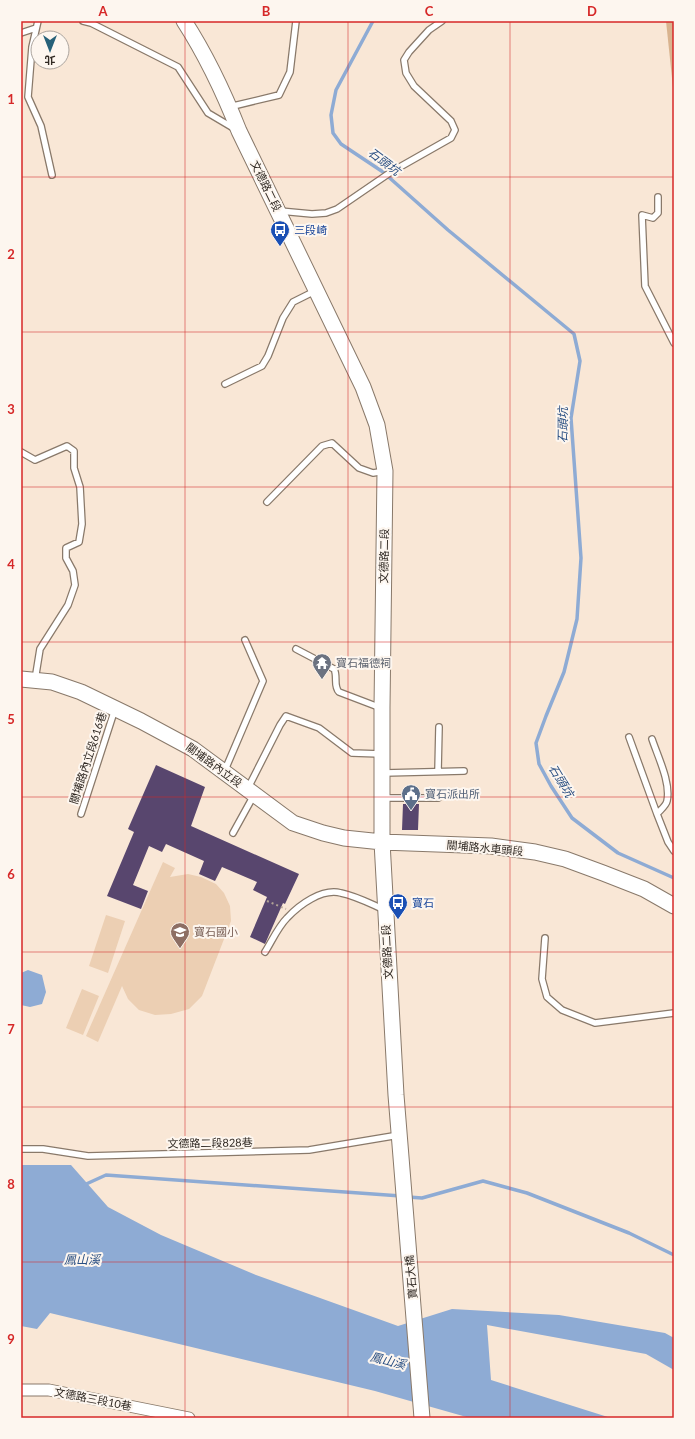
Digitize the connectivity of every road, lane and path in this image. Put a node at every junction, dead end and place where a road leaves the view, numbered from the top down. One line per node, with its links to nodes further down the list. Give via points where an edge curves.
1 (38, 21): 6 (lane)
2 (83, 21): 9 (lane, via 92,23 178,67 208,113)
3 (184, 21): 8 (main road, 文德路二段)
4 (296, 21): 8 (lane, via 290,72 279,95)
5 (442, 21): 12 (lane, via 429,30 408,52 404,60 406,73 414,86 451,121 455,130 451,138 391,172 337,208 312,214)
6 (36, 28): 7 (lane); 10 (lane, via 28,97 41,126)
7 (21, 32)
8 (229, 107): 9 (main road, 文德路二段)
9 (239, 131): 12 (main road, 文德路二段)
10 (52, 175)
11 (658, 197): 14 (lane, via 658,213 653,218 642,215 645,286)
12 (278, 211): 13 (main road, 文德路二段)
13 (317, 290): 15 (lane, via 292,302 262,366); 17 (main road, 文德路二段, via 363,387 377,425)
14 (674, 341)
15 (225, 384)
16 (21, 452): 21 (lane, via 35,460 67,446 74,451 74,468 80,487 82,524 79,542 66,548 66,558 73,571 75,585 68,605 40,649)
17 (385, 471): 18 (lane, via 373,473 359,468 332,443 322,446); 23 (main road, 文德路二段)
18 (267, 502)
19 (245, 640): 29 (lane, via 263,681)
20 (296, 649): 23 (lane, via 334,669 339,692)
21 (28, 680): 22 (main road, 關埔路內立段, via 52,682)
22 (115, 708): 29 (main road, 關埔路內立段, via 193,748); 35 (lane, 關埔路內立段616巷)
23 (382, 708): 27 (main road, 文德路二段)
24 (439, 727): 30 (lane)
25 (629, 737): 36 (lane)
26 (652, 739): 36 (lane, via 667,791 666,803)
27 (382, 754): 31 (main road, 文德路二段); 32 (lane, via 352,753 319,728 286,716)
28 (464, 771): 30 (lane)
29 (224, 772): 32 (main road, 關埔路內立段)
30 (438, 772): 31 (lane)
31 (381, 773): 33 (main road, 文德路二段)
32 (250, 792): 37 (lane); 38 (main road, 關埔路內立段, via 293,823 344,838)
33 (381, 798): 34 (lane); 38 (main road, 文德路二段)
34 (438, 798)
35 (80, 814)
36 (657, 814): 39 (lane)
37 (233, 833)
38 (382, 842): 41 (main road, 關埔路水車頭段, via 491,846 535,852 565,859 603,873); 43 (main road, 文德路二段)
39 (674, 851)
40 (267, 901): 42 (path, via 285,909)
41 (674, 906)
42 (300, 907): 43 (lane, via 331,892 341,893); 45 (lane, via 287,918)
43 (385, 910): 47 (main road, 文德路二段)
44 (545, 938): 46 (lane, via 542,979 547,997 562,1010 595,1023)
45 (265, 952)
46 (674, 1013)
47 (400, 1135): 48 (lane, 文德路二段828巷, via 309,1150 88,1156 43,1149); 51 (main road, 寶石大橋)
48 (21, 1149)
49 (21, 1390): 50 (street, 文德路三段10巷, via 49,1390)
50 (188, 1418)
51 (422, 1418)

